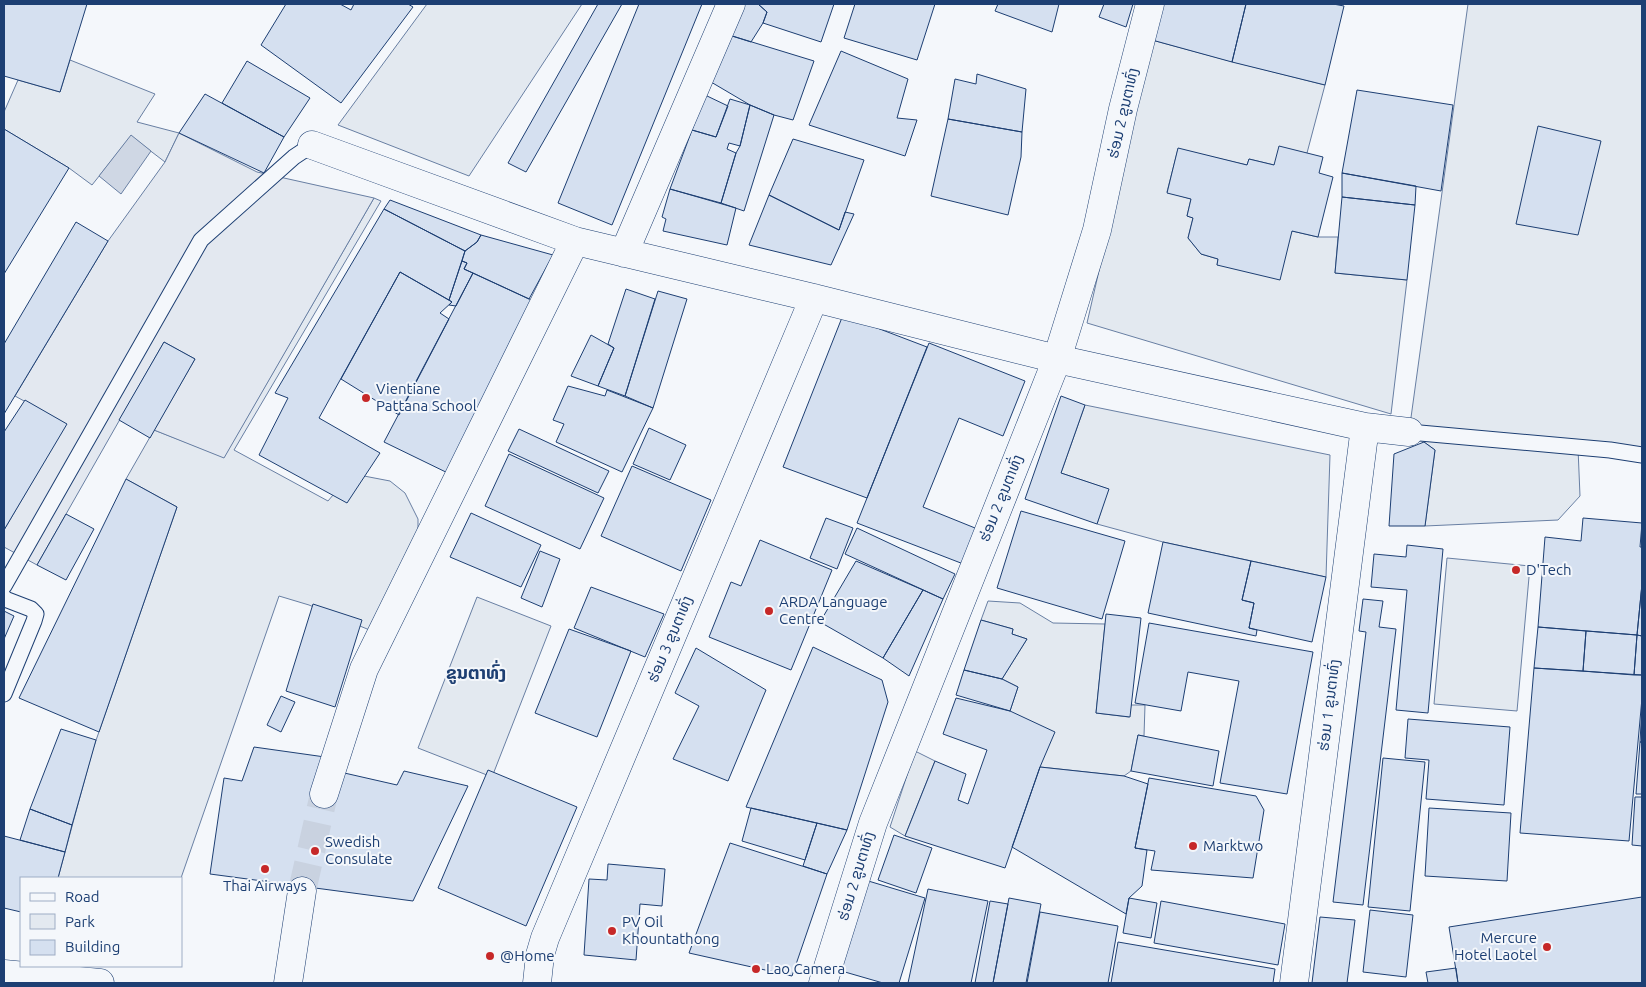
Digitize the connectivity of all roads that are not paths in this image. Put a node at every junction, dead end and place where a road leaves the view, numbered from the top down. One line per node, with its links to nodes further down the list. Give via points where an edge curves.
1 (731, 4): 5 (main road)
2 (1150, 4): 7 (main road, ຮ່ອມ 2 ຂູນຕາທົ່ງ, via 1097,230)
3 (312, 144): 4 (main road); 11 (lane, via 201,240)
4 (575, 241): 5 (main road); 14 (main road, via 364,669)
5 (624, 253): 6 (main road)
6 (814, 298): 7 (main road); 19 (main road, ຮ່ອມ 3 ຂູນຕາທົ່ງ, via 544,938)
7 (1056, 358): 8 (main road); 20 (main road, ຮ່ອມ 2 ຂູນຕາທົ່ງ, via 873,823)
8 (1365, 427): 9 (main road); 21 (main road, ຮ່ອມ 1 ຂູນຕາທົ່ງ)
9 (1409, 432): 10 (lane)
10 (1642, 455)
11 (4, 586)
12 (4, 597): 13 (lane, via 36,614)
13 (4, 694)
14 (324, 794)
15 (302, 891): 18 (main road)
16 (4, 974): 17 (main road)
17 (100, 983)
18 (288, 983)
19 (538, 983)
20 (823, 983)
21 (1294, 983)

